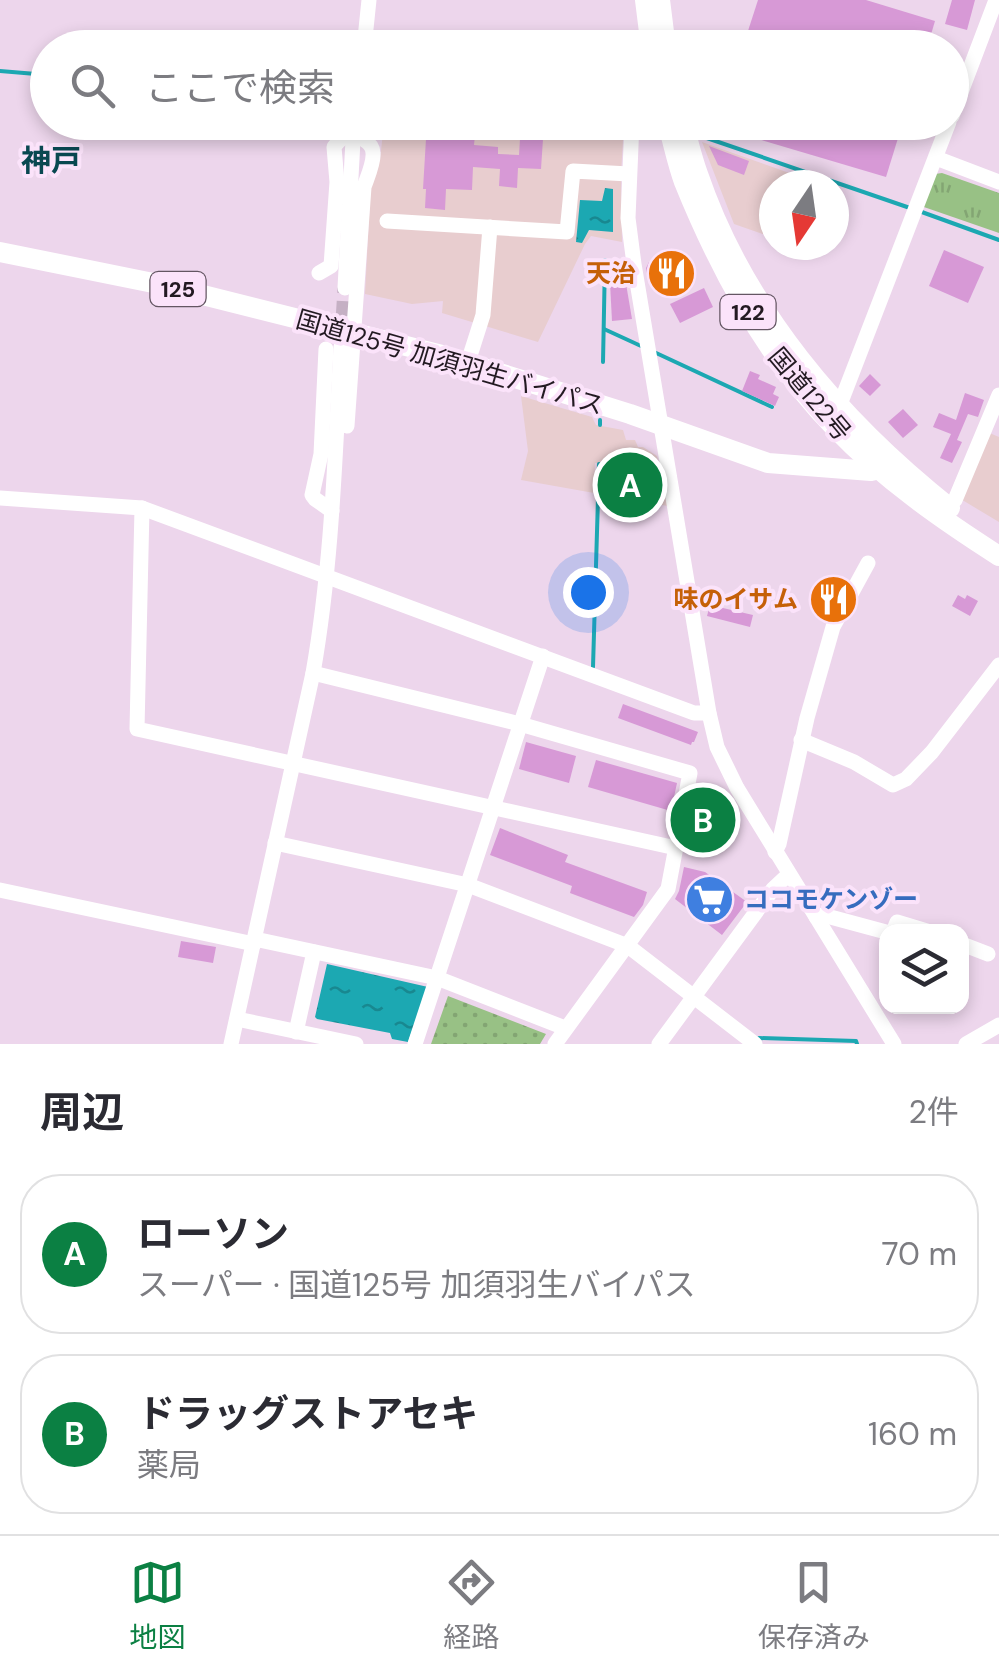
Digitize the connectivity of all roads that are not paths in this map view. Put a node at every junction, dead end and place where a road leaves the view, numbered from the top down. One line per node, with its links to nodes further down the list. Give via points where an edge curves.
1 (369, 0): 5 (street)
2 (645, 0): 4 (highway)
3 (996, 0): 6 (street)
4 (655, 24)
5 (366, 30)
6 (969, 70)
7 (340, 140): 20 (street, via 334,147 331,266)
8 (353, 140): 21 (street)
9 (365, 140): 22 (street, via 374,153)
10 (631, 140): 15 (street)
11 (673, 140): 25 (highway, 国道122号 / 122, via 683,179 760,334 810,400)
12 (688, 140): 25 (highway, 国道122号 / 122, via 747,280)
13 (942, 140): 14 (street)
14 (936, 158): 16 (street); 25 (street)
15 (629, 174): 18 (street, via 573,171 566,232); 26 (street, via 628,218)
16 (999, 182)
17 (386, 221): 18 (street)
18 (490, 227): 23 (street, via 483,315)
19 (0, 252): 22 (highway, 国道125号 加須羽生バイパス / 125, via 163,285)
20 (319, 273)
21 (344, 288)
22 (341, 343): 23 (highway, 国道125号 加須羽生バイパス / 125); 33 (street, via 341,503); 33 (street, via 312,495)
23 (468, 362): 26 (highway, 国道125号 加須羽生バイパス / 125)
24 (999, 395): 27 (street)
25 (837, 417): 28 (highway, 国道122号 / 122); 29 (highway, via 831,451)
26 (661, 425): 29 (highway, 国道125号 加須羽生バイパス / 125, via 768,463); 41 (street)
27 (992, 431): 31 (street)
28 (887, 466): 29 (highway, 国道125号 加須羽生バイパス / 125); 31 (highway, 国道122号 / 122); 35 (highway, 国道122号 / 122, via 953,527)
29 (810, 468)
30 (0, 498): 32 (street)
31 (948, 507): 34 (highway, 国道122号 / 122)
32 (142, 508): 37 (street); 44 (street, via 136,729)
33 (332, 513): 37 (street)
34 (999, 541)
35 (999, 556)
36 (868, 563): 43 (street, via 833,626)
37 (326, 577): 38 (street); 40 (street)
38 (542, 656): 41 (street); 42 (street)
39 (999, 665): 43 (street, via 932,752 893,785)
40 (313, 673): 42 (street); 44 (street)
41 (709, 713): 48 (street, via 726,768)
42 (520, 724): 45 (street); 47 (street, via 690,773)
43 (801, 740): 48 (street)
44 (292, 764): 45 (street); 46 (street)
45 (494, 806): 47 (street); 50 (street)
46 (275, 843): 50 (street); 54 (street)
47 (676, 848): 55 (street, via 668,888)
48 (775, 852): 49 (street)
49 (788, 875): 52 (street); 60 (street)
50 (468, 886): 55 (street); 59 (street)
51 (0, 890): 54 (street)
52 (816, 917): 53 (street); 71 (street)
53 (879, 929)
54 (254, 942): 57 (street); 61 (street)
55 (628, 946): 60 (street); 63 (street)
56 (969, 947): 58 (street)
57 (314, 952): 59 (street); 64 (street)
58 (988, 954)
59 (437, 978): 63 (street); 67 (street)
60 (694, 996): 69 (street); 70 (street)
61 (237, 1019): 64 (street); 65 (street)
62 (999, 1026): 72 (street)
63 (565, 1028): 68 (street)
64 (296, 1032): 66 (street)
65 (231, 1044)
66 (356, 1044)
67 (415, 1044)
68 (555, 1044)
69 (659, 1044)
70 (756, 1044)
71 (894, 1044)
72 (966, 1044)

